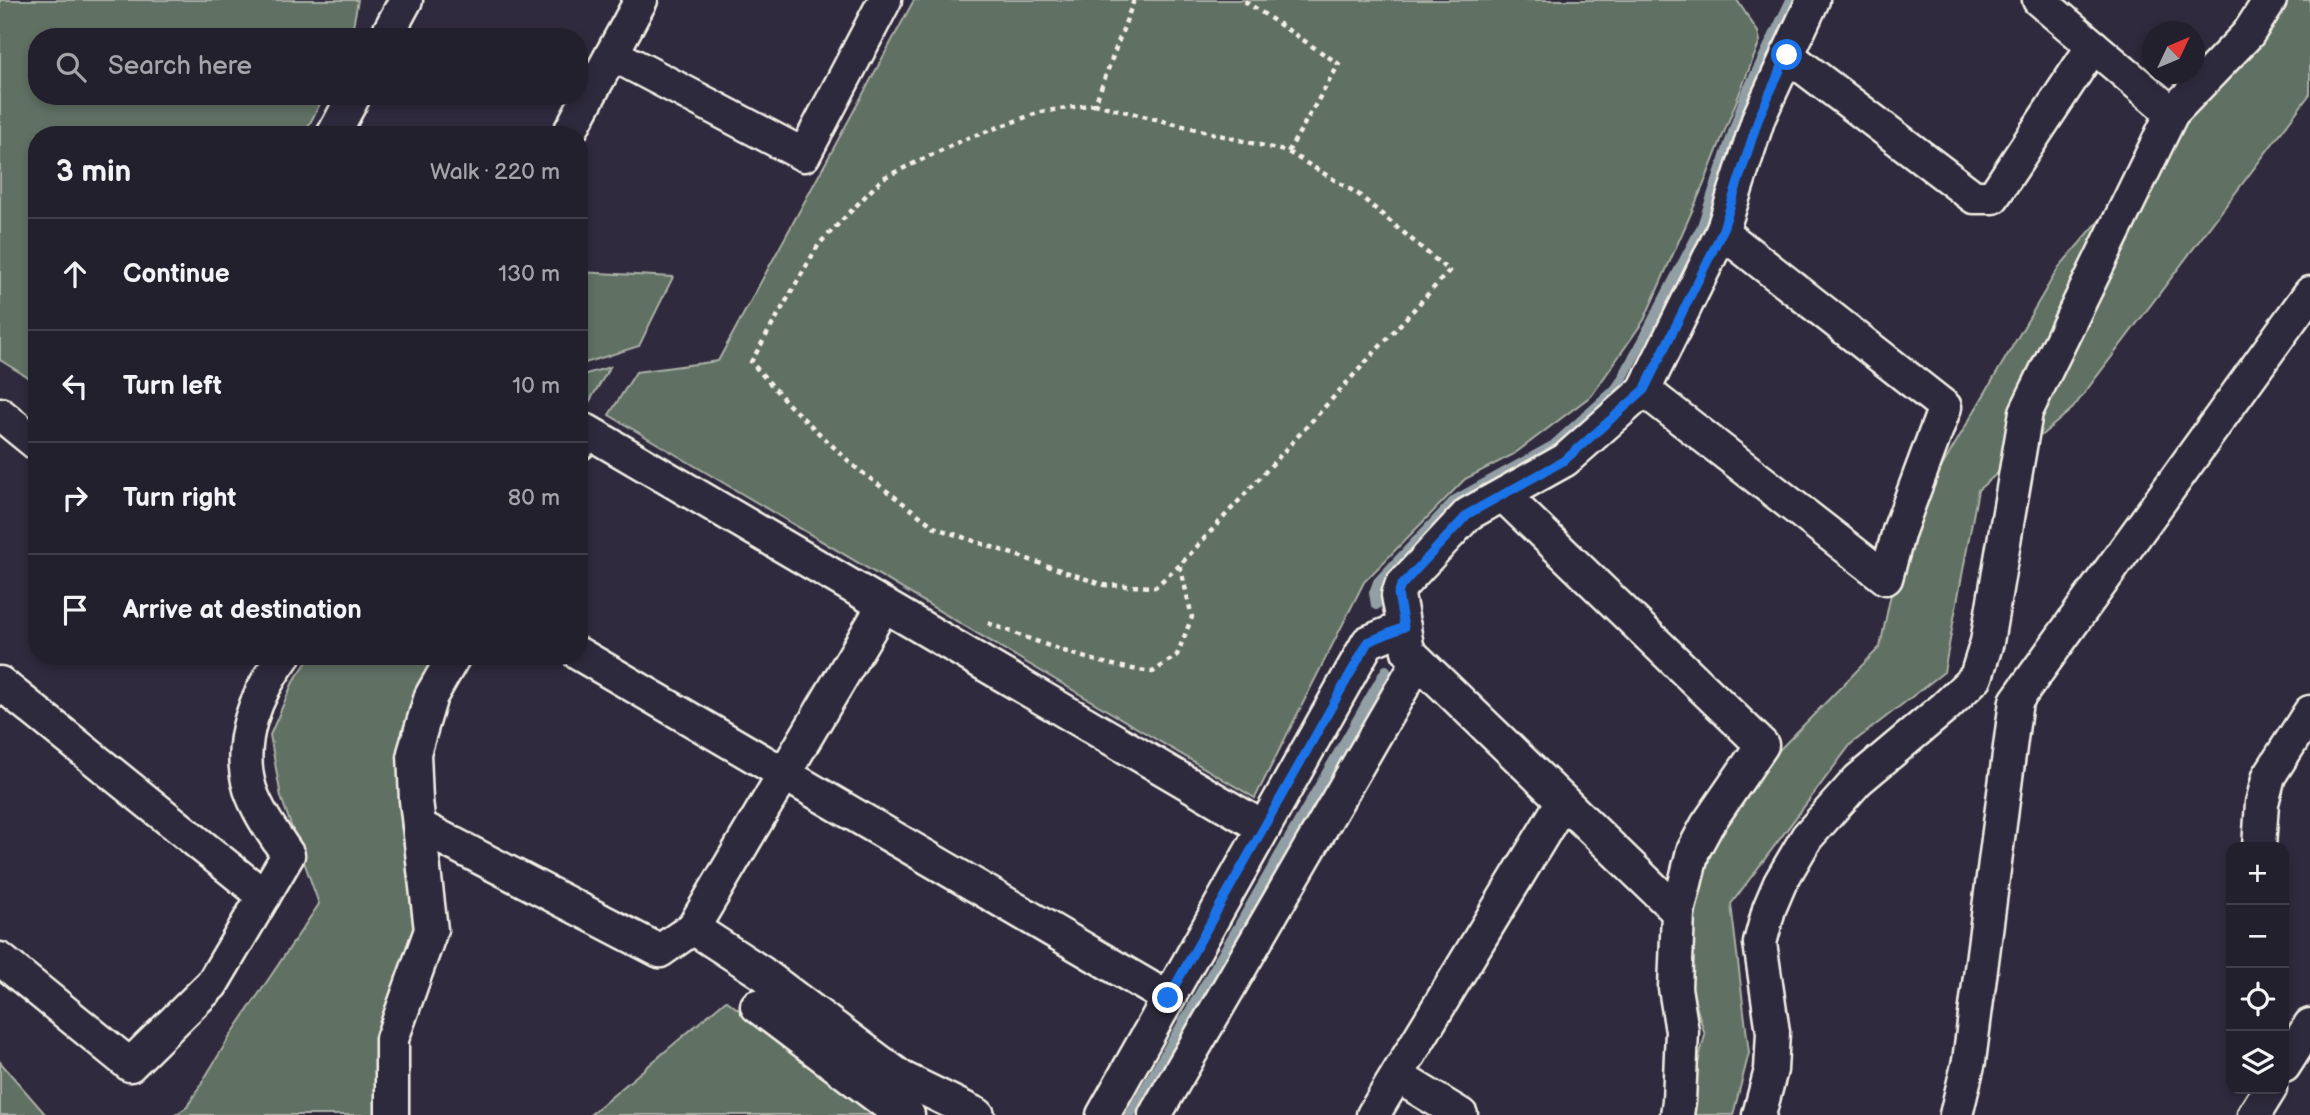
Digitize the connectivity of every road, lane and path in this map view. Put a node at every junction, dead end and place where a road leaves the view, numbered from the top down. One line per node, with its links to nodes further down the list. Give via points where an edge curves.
1 (406, 0): 9 (street)
2 (641, 0): 11 (street)
3 (885, 0): 11 (street, via 804,155)
4 (1134, 0): 14 (path)
5 (1243, 0): 20 (path, via 1339,64)
6 (1813, 0): 12 (street)
7 (2039, 0): 10 (street)
8 (2270, 0): 17 (street, via 2248,34)
9 (391, 28)
10 (2094, 47): 12 (street, via 1993,197 1974,197); 17 (street)
11 (612, 54): 13 (street)
12 (1787, 55): 21 (street, via 1759,117)
13 (588, 98)
14 (1095, 104): 20 (path); 28 (path, via 1040,112 962,140 883,177 819,244 751,362 855,467 936,528 1104,585 1156,587)
15 (349, 105): 18 (street)
16 (584, 105): 19 (street)
17 (2172, 113): 36 (street, via 2026,412 1987,642)
18 (337, 126)
19 (573, 126)
20 (1288, 152): 28 (path, via 1358,194 1449,271)
21 (1722, 232): 23 (street); 23 (street, via 1945,407 1885,578)
22 (2310, 293): 38 (street)
23 (1644, 390): 27 (street, via 1565,460)
24 (0, 414): 26 (street)
25 (588, 432): 29 (street)
26 (28, 437)
27 (1503, 495): 31 (street, via 1468,514 1401,586 1398,594); 46 (street, via 1762,745 1693,850)
28 (1180, 565): 30 (path, via 1192,617 1177,655 1153,672 1117,668)
29 (884, 605): 40 (street); 43 (street)
30 (983, 621)
31 (1404, 627): 33 (street, via 1408,651); 43 (street, via 1368,642)
32 (588, 659): 40 (street)
33 (1418, 661): 41 (street); 60 (street)
34 (277, 665): 45 (street, via 256,703 245,756 250,788 288,855)
35 (449, 665): 42 (street, via 431,696 414,752)
36 (1976, 677): 38 (street); 64 (street, via 1858,780 1807,837 1780,883 1760,943 1773,1032 1771,1070)
37 (0, 683): 45 (street)
38 (2016, 701): 65 (street, via 1969,1061)
39 (2310, 712): 44 (street, via 2269,776)
40 (784, 773): 47 (street); 49 (street)
41 (1563, 801): 46 (street); 53 (street)
42 (419, 827): 47 (street, via 660,951); 56 (street, via 431,930 392,1040)
43 (1264, 828): 49 (street)
44 (2259, 842)
45 (264, 896): 48 (street, via 212,984 130,1065)
46 (1678, 912): 63 (street, via 1675,988 1682,1031)
47 (693, 928): 58 (street, via 762,973 902,1078)
48 (0, 959)
49 (1168, 998): 59 (street)
50 (757, 1006): 57 (street, via 888,1105)
51 (2310, 1025): 52 (street)
52 (2289, 1058)
53 (1396, 1076): 61 (street); 62 (street)
54 (2247, 1094): 66 (street)
55 (2267, 1094): 67 (street)
56 (392, 1115)
57 (908, 1115)
58 (978, 1115)
59 (1103, 1115)
60 (1155, 1115)
61 (1373, 1115)
62 (1461, 1115)
63 (1676, 1115)
64 (1759, 1115)
65 (1956, 1115)
66 (2247, 1115)
67 (2254, 1115)

